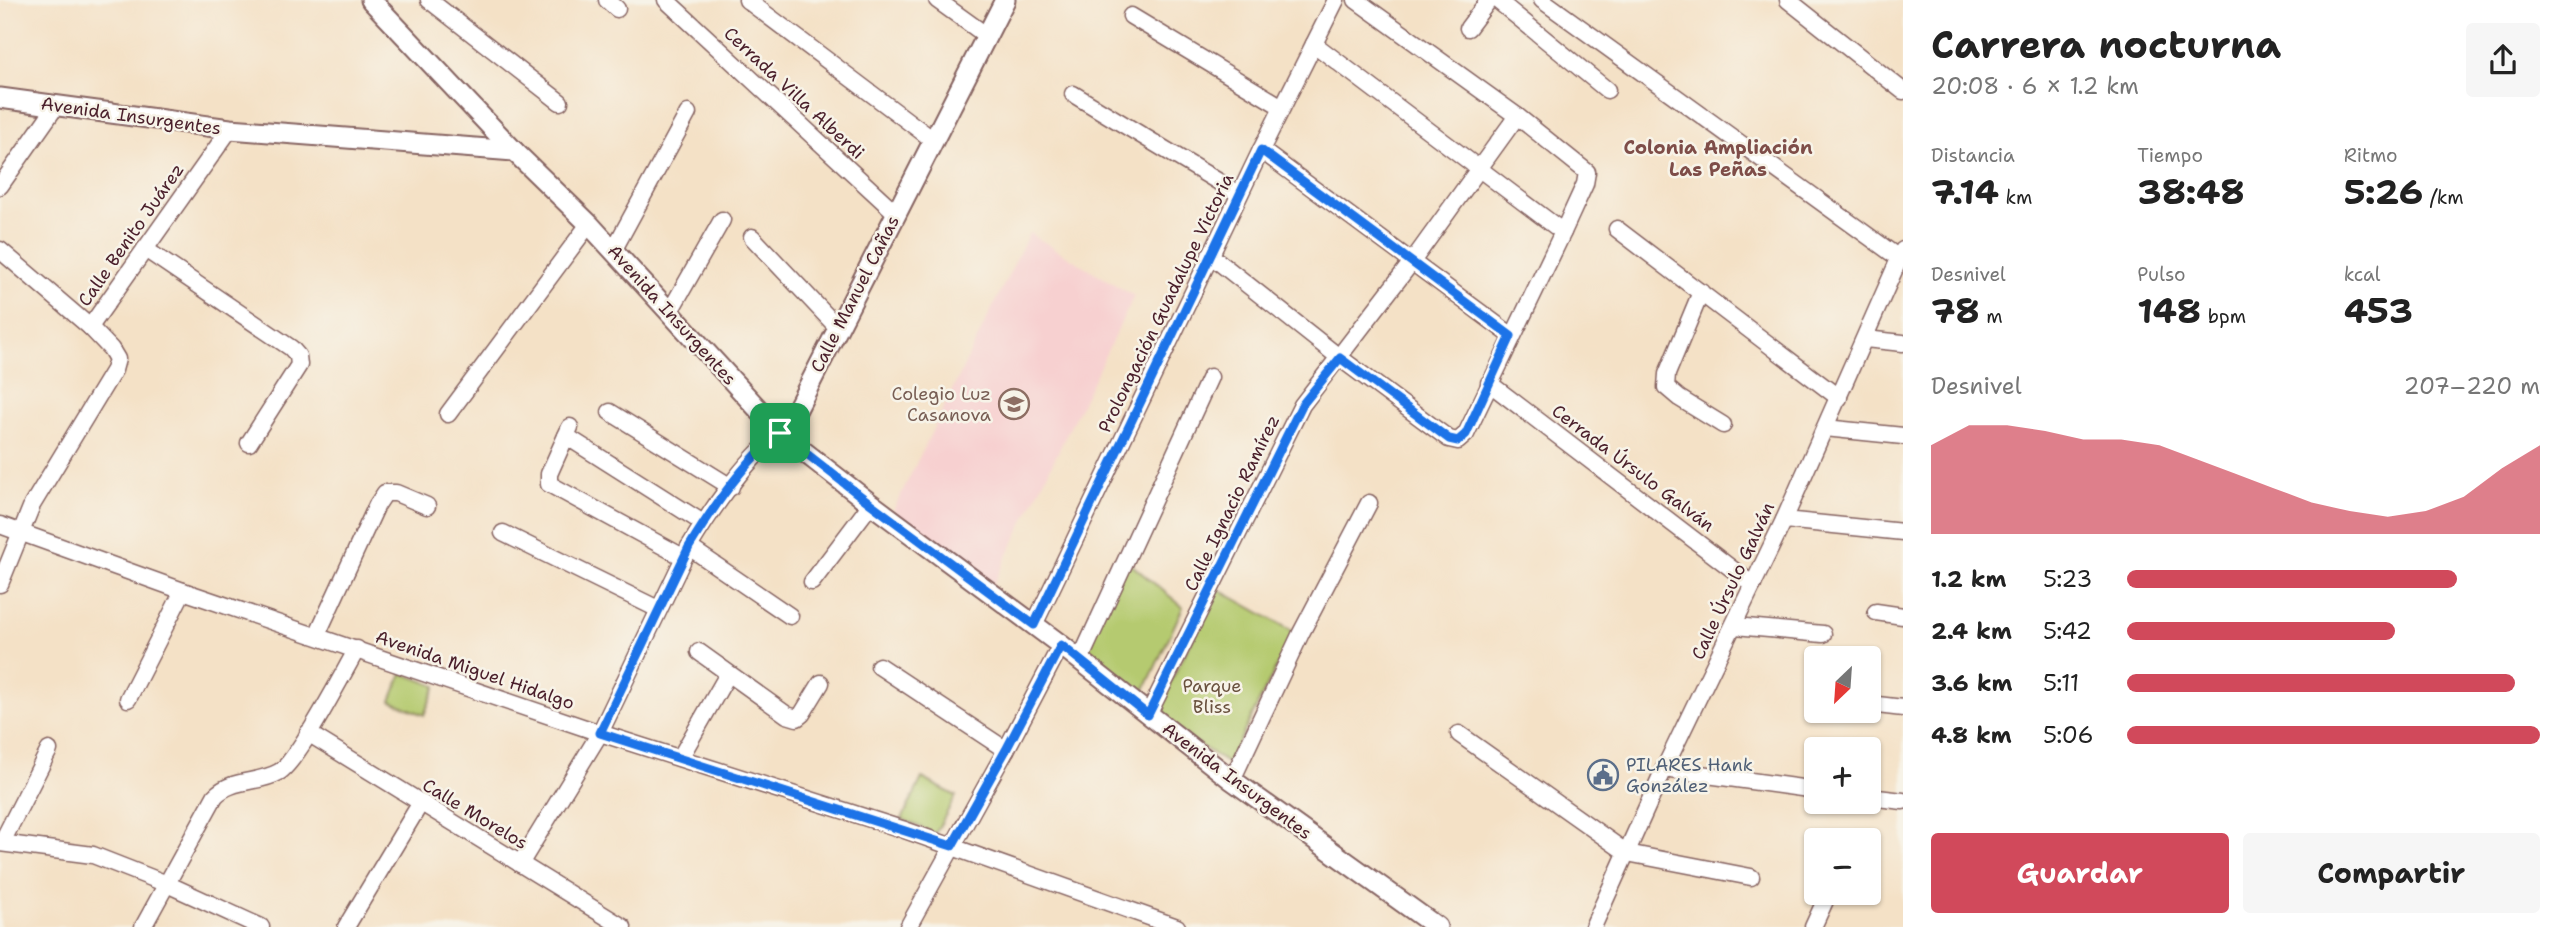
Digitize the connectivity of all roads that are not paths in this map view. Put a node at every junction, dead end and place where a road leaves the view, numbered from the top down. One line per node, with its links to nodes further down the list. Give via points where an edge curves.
1 (371, 0): 29 (street, Avenida Insurgentes)
2 (429, 0): 21 (street)
3 (666, 0): 33 (street, Cerrada Villa Alberdi)
4 (747, 0): 27 (street)
5 (937, 0): 15 (street)
6 (1006, 0): 15 (street, Calle Manuel Cañas)
7 (1336, 0): 16 (street, Prolongación Guadalupe Victoria)
8 (1356, 0): 25 (street)
9 (1489, 0): 14 (street)
10 (1497, 0): 17 (street)
11 (1542, 0): 43 (street)
12 (1788, 0): 18 (street)
13 (1131, 16): 23 (street)
14 (1468, 28)
15 (987, 36): 27 (street, Calle Manuel Cañas)
16 (1314, 44): 23 (street, Prolongación Guadalupe Victoria); 30 (street)
17 (1607, 90)
18 (1903, 91)
19 (1073, 94): 32 (street)
20 (0, 98): 22 (street, Avenida Insurgentes)
21 (560, 102)
22 (56, 106): 26 (street, Avenida Insurgentes); 31 (street)
23 (1282, 107): 28 (street, Prolongación Guadalupe Victoria)
24 (688, 113): 41 (street)
25 (1517, 116): 30 (street, Calle Ignacio Ramírez); 37 (street, via 1587,172)
26 (230, 129): 29 (street, Avenida Insurgentes); 39 (street, Calle Benito Juárez)
27 (933, 140): 33 (street, Calle Manuel Cañas)
28 (1261, 150): 32 (street, Prolongación Guadalupe Victoria); 44 (street)
29 (514, 151): 35 (street, Avenida Insurgentes)
30 (1479, 168): 37 (street); 44 (street, Calle Ignacio Ramírez)
31 (0, 186)
32 (1239, 194): 42 (street, Prolongación Guadalupe Victoria)
33 (896, 213): 48 (street, Calle Manuel Cañas)
34 (722, 220): 46 (street)
35 (589, 224): 41 (street, Avenida Insurgentes); 57 (street)
36 (1617, 229): 45 (street)
37 (1563, 232): 49 (street)
38 (752, 237): 48 (street)
39 (145, 249): 47 (street, Calle Benito Juárez); 62 (street, via 298,356 299,365)
40 (0, 250): 47 (street)
41 (613, 251): 46 (street, Avenida Insurgentes)
42 (1210, 255): 52 (street); 82 (street, Prolongación Guadalupe Victoria)
43 (1902, 256): 50 (street, Calle Úrsulo Galván)
44 (1411, 263): 49 (street); 52 (street, Calle Ignacio Ramírez)
45 (1701, 292): 55 (street); 58 (street, via 1667,374 1666,387)
46 (669, 313): 60 (street, Avenida Insurgentes)
47 (90, 327): 70 (street, Calle Benito Juárez, via 117,359 114,369)
48 (838, 328): 60 (street, Calle Manuel Cañas, via 791,421)
49 (1511, 336): 54 (street)
50 (1866, 339): 51 (street); 55 (street, Calle Úrsulo Galván)
51 (1903, 343)
52 (1340, 358): 54 (street, via 1449,439 1458,441 1466,434); 96 (street, Calle Ignacio Ramírez, via 1302,405)
53 (1210, 377): 89 (street)
54 (1489, 383): 76 (street, Cerrada Úrsulo Galván)
55 (1839, 398): 59 (street, Calle Úrsulo Galván)
56 (610, 412): 63 (street)
57 (448, 414)
58 (1723, 425)
59 (1825, 428): 61 (street); 67 (street, Calle Úrsulo Galván)
60 (780, 433): 63 (street, Calle Manuel Cañas); 65 (street, Avenida Insurgentes)
61 (1903, 436)
62 (249, 443)
63 (731, 487): 68 (street, Calle Manuel Cañas)
64 (1369, 502): 104 (street)
65 (871, 504): 74 (street); 82 (street, Avenida Insurgentes)
66 (427, 506): 85 (street, via 385,493)
67 (1784, 520): 71 (street); 76 (street, Calle Úrsulo Galván)
68 (703, 523): 73 (street, Calle Manuel Cañas); 73 (street, via 568,432 549,484)
69 (0, 525): 70 (street, Avenida Miguel Hidalgo)
70 (19, 532): 75 (street, Calle Benito Juárez); 77 (street, Avenida Miguel Hidalgo)
71 (1903, 532)
72 (503, 534): 78 (street)
73 (686, 552): 78 (street, Calle Manuel Cañas); 80 (street)
74 (812, 582)
75 (0, 584)
76 (1753, 585): 83 (street, Calle Úrsulo Galván)
77 (183, 591): 85 (street, Avenida Miguel Hidalgo); 93 (street)
78 (657, 608): 98 (street, Calle Manuel Cañas)
79 (1876, 612): 81 (street)
80 (790, 616)
81 (1903, 616)
82 (1034, 625): 86 (street, Avenida Insurgentes)
83 (1735, 626): 84 (street); 103 (street, Calle Úrsulo Galván)
84 (1823, 634)
85 (317, 635): 87 (street, Avenida Miguel Hidalgo)
86 (1061, 645): 89 (street, Avenida Insurgentes); 101 (street)
87 (357, 649): 97 (street); 98 (street, Avenida Miguel Hidalgo)
88 (699, 652): 91 (street)
89 (1080, 660): 96 (street, Avenida Insurgentes)
90 (879, 666): 101 (street)
91 (728, 674): 92 (street, via 797,718); 102 (street)
92 (821, 683)
93 (128, 699)
94 (1881, 705): 95 (street)
95 (1903, 708)
96 (1148, 715): 104 (street, Avenida Insurgentes)
97 (308, 733): 108 (street, Calle Morelos); 114 (street, via 282,771 224,786)
98 (600, 733): 102 (street, Avenida Miguel Hidalgo); 112 (street, Calle Manuel Cañas)
99 (1459, 734): 111 (street)
100 (48, 750): 109 (street)
101 (1006, 750): 110 (street)
102 (680, 758): 110 (street, Avenida Miguel Hidalgo)
103 (1664, 769): 105 (street); 111 (street, Calle Úrsulo Galván)
104 (1232, 780): 122 (street, Avenida Insurgentes)
105 (1804, 788)
106 (1881, 799): 107 (street)
107 (1903, 802)
108 (420, 804): 112 (street, Calle Morelos); 118 (street)
109 (1, 842): 114 (street, via 93,855)
110 (952, 846): 120 (street); 121 (street, Avenida Miguel Hidalgo)
111 (1627, 853): 113 (street); 123 (street, Calle Úrsulo Galván)
112 (520, 864): 119 (street, Calle Morelos)
113 (1751, 877)
114 (167, 884): 116 (street); 117 (street)
115 (1823, 905): 124 (street)
116 (143, 927)
117 (261, 927)
118 (346, 927)
119 (623, 927)
120 (908, 927)
121 (1177, 927)
122 (1437, 927)
123 (1593, 927)
124 (1813, 927)

